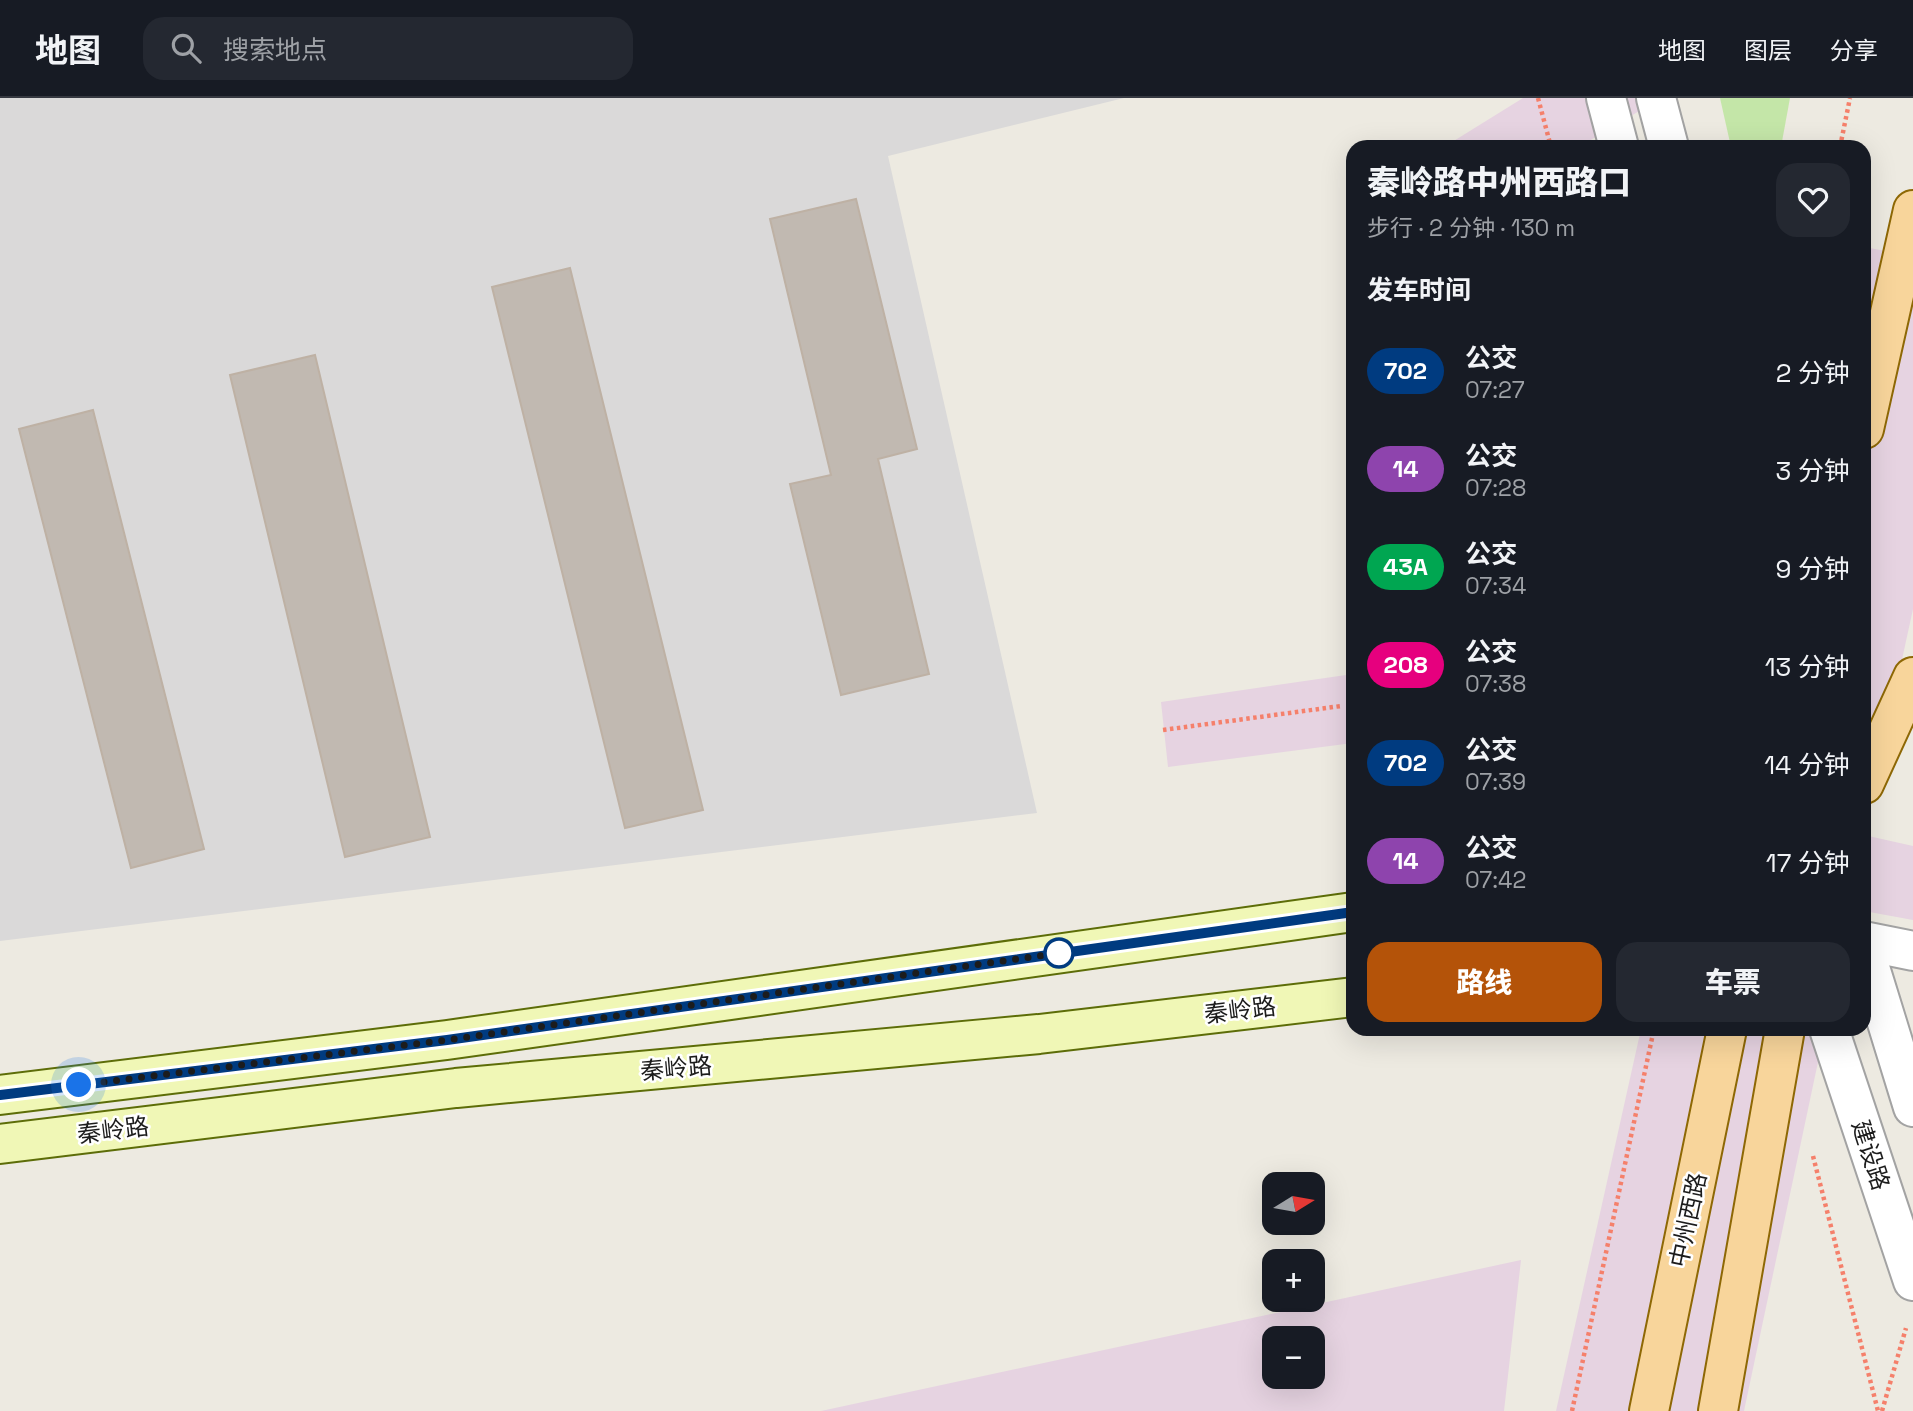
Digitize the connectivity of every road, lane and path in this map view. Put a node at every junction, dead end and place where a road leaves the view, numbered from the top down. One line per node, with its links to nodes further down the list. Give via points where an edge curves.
1 (1538, 98): 5 (path)
2 (1606, 98): 6 (street)
3 (1656, 98): 7 (street)
4 (1850, 98): 8 (path)
5 (1549, 140)
6 (1617, 140)
7 (1666, 140)
8 (1841, 140)
9 (1913, 210): 10 (main road)
10 (1871, 398)
11 (1913, 677): 14 (main road)
12 (1341, 706): 13 (path)
13 (1163, 730)
14 (1871, 769)
15 (1346, 913): 24 (main road, 秦岭路, via 447,1040)
16 (1871, 943): 17 (street)
17 (1913, 951)
18 (1871, 971): 25 (street)
19 (1346, 998): 26 (main road, 秦岭路, via 1039,1034 456,1088)
20 (1652, 1036): 30 (path)
21 (1726, 1036): 31 (main road, 中州西路)
22 (1784, 1036): 32 (main road)
23 (1831, 1036): 28 (street, 建设路)
24 (0, 1095)
25 (1913, 1107)
26 (0, 1144)
27 (1810, 1145): 33 (path)
28 (1913, 1281)
29 (1906, 1325): 33 (path)
30 (1572, 1411)
31 (1649, 1411)
32 (1718, 1411)
33 (1880, 1411)

